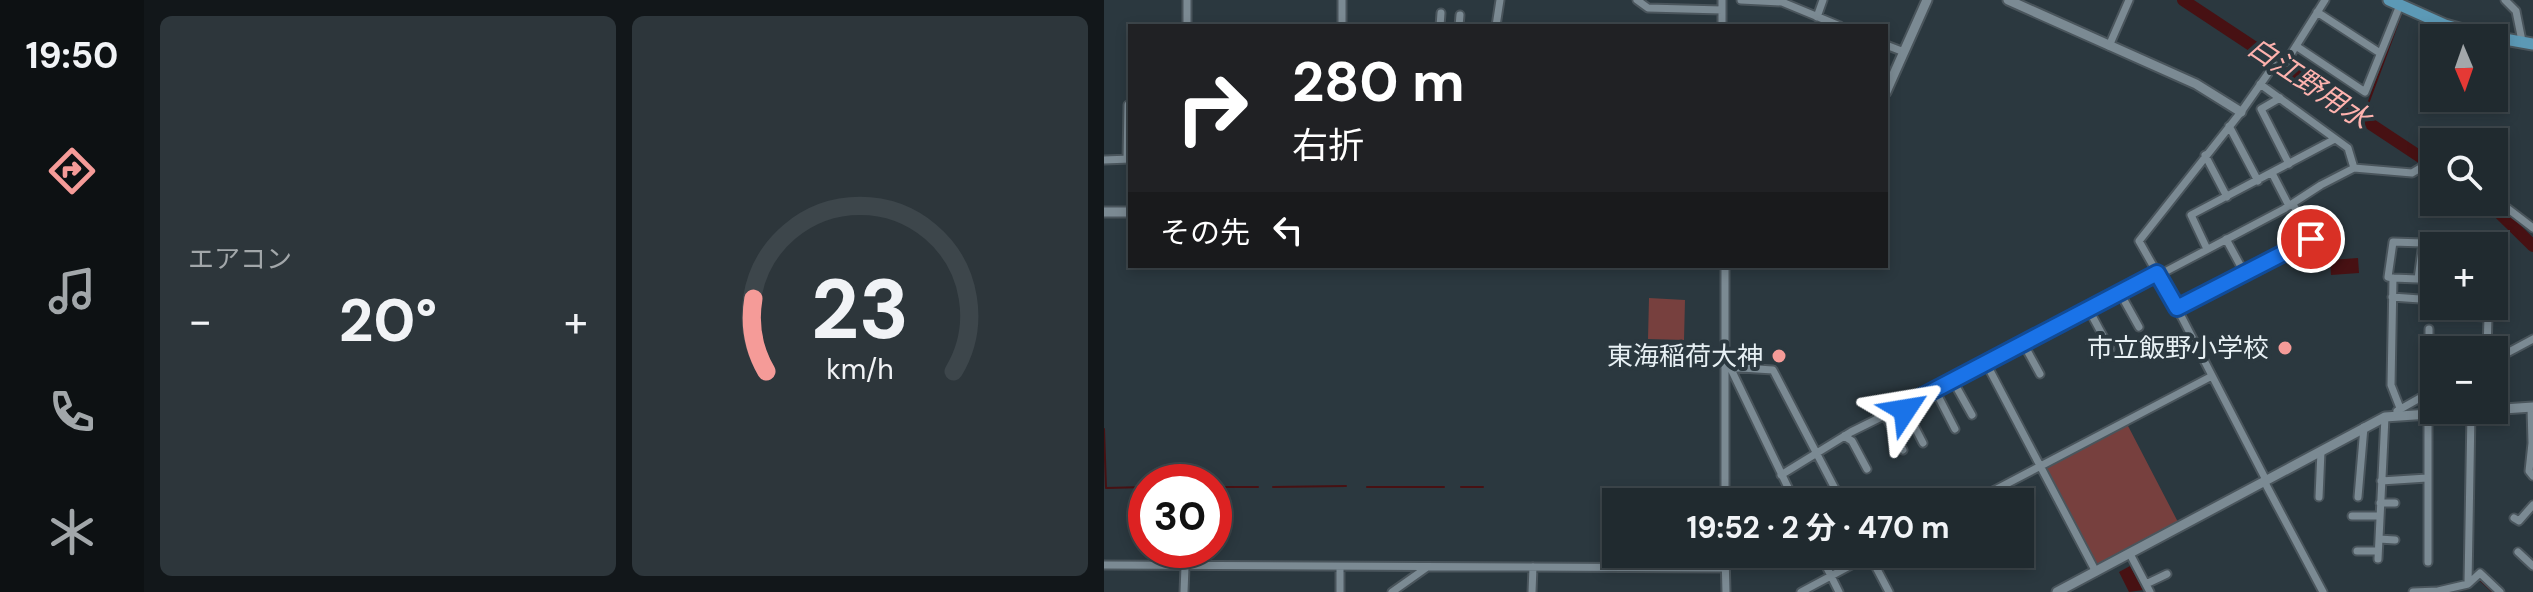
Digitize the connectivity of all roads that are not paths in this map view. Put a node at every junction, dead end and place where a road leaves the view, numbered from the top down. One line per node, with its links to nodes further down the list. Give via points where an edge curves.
1 (1187, 0): 22 (street)
2 (1342, 0): 23 (street)
3 (1500, 0): 26 (street)
4 (1722, 0): 16 (street)
5 (1741, 0): 21 (street, via 1782,2)
6 (1823, 0): 21 (street)
7 (1927, 0): 33 (street)
8 (2008, 0): 15 (street)
9 (2129, 0): 31 (street)
10 (2325, 0): 18 (street)
11 (2505, 0): 17 (street)
12 (2512, 0): 17 (street)
13 (1639, 1): 16 (street, via 1648,8)
14 (2394, 2): 29 (main road, via 2445,25); 34 (street)
15 (2027, 4): 31 (street)
16 (1722, 10): 27 (street)
17 (2516, 11): 29 (street)
18 (2317, 12): 32 (street); 34 (street)
19 (1441, 13): 24 (street)
20 (1460, 15): 25 (street)
21 (1817, 17): 28 (street)
22 (1187, 24)
23 (1342, 24)
24 (1440, 24)
25 (1459, 24)
26 (1496, 24)
27 (1722, 24)
28 (1835, 24)
29 (2527, 42)
30 (1888, 46): 33 (street)
31 (2109, 46): 40 (street, via 2196,84)
32 (2296, 46): 34 (street, via 2365,92); 35 (street)
33 (1904, 52): 38 (street)
34 (2380, 53)
35 (2286, 62)
36 (2274, 65): 37 (street)
37 (2260, 84): 39 (street); 40 (street)
38 (1888, 88)
39 (2280, 98): 42 (street); 46 (street, via 2261,109)
40 (2241, 112): 41 (street)
41 (2229, 126): 43 (street); 50 (street)
42 (2335, 139): 46 (street); 48 (street, via 2348,148)
43 (2205, 155): 51 (street); 60 (street, via 2139,241)
44 (1128, 159): 45 (street)
45 (1104, 160)
46 (2289, 164): 49 (street)
47 (2420, 167): 48 (street, via 2412,173)
48 (2354, 168): 52 (street)
49 (2272, 173): 50 (street); 52 (street)
50 (2258, 181): 51 (street)
51 (2227, 197): 58 (street, via 2191,215)
52 (2291, 205): 57 (street); 61 (street, via 2311,239)
53 (2508, 209): 56 (street)
54 (1104, 212): 55 (street)
55 (1128, 212)
56 (2533, 228)
57 (2226, 239): 58 (street); 61 (street)
58 (2207, 249): 60 (street)
59 (1725, 268): 76 (street)
60 (2158, 274): 63 (street); 66 (street)
61 (2245, 274): 66 (street)
62 (2393, 278): 62 (street, via 2418,279 2423,243 2393,242 2388,277); 64 (street)
63 (2120, 293): 67 (street); 68 (street)
64 (2392, 297): 65 (street); 85 (street)
65 (2420, 299)
66 (2177, 308): 78 (street)
67 (2089, 310): 72 (street); 73 (street)
68 (2139, 327)
69 (2429, 329): 70 (street)
70 (2429, 336)
71 (2533, 339): 74 (street)
72 (2023, 343): 75 (street); 77 (street)
73 (2110, 349)
74 (2508, 352)
75 (1986, 363): 79 (street); 98 (street)
76 (1727, 367): 97 (street, via 1773,370); 100 (street); 105 (street)
77 (2040, 374)
78 (2212, 376): 98 (street); 103 (street)
79 (1953, 381): 80 (street); 87 (street)
80 (1935, 390): 82 (street); 92 (street)
81 (2420, 398): 85 (street)
82 (1904, 406): 86 (street); 94 (street)
83 (2532, 408): 84 (street); 101 (street)
84 (2508, 410)
85 (2393, 414): 88 (street); 91 (street); 104 (street)
86 (1885, 415): 93 (street); 95 (street)
87 (1972, 415)
88 (2420, 415)
89 (2428, 424): 102 (street)
90 (2471, 424): 139 (street)
91 (2364, 427): 96 (street); 110 (street)
92 (1955, 429)
93 (1844, 436): 97 (street); 99 (street)
94 (1923, 443)
95 (1903, 450)
96 (2321, 451): 103 (street); 109 (street)
97 (1816, 452): 100 (street); 107 (street)
98 (2040, 467): 108 (street); 136 (street)
99 (1867, 469)
100 (1781, 475): 106 (street)
101 (2533, 476)
102 (2427, 478): 104 (street); 122 (street)
103 (2265, 480): 121 (street); 150 (street)
104 (2381, 481): 111 (street)
105 (1725, 488)
106 (1787, 488)
107 (1835, 488)
108 (1999, 488)
109 (2319, 497)
110 (2358, 497)
111 (2380, 503): 112 (street); 115 (street)
112 (2395, 503)
113 (2533, 505): 116 (street, via 2519,521)
114 (2352, 516): 115 (street)
115 (2380, 516): 117 (street)
116 (2514, 518)
117 (2379, 539): 118 (street); 119 (street, via 2378,555)
118 (2395, 540)
119 (2357, 551)
120 (2518, 552): 125 (street)
121 (2130, 554): 136 (street); 140 (street)
122 (2428, 562)
123 (1104, 565): 124 (street)
124 (1128, 566)
125 (2533, 566)
126 (1232, 567): 127 (street)
127 (1340, 567): 128 (street); 142 (street)
128 (1428, 567): 129 (street); 143 (street)
129 (1533, 567): 130 (street); 144 (street)
130 (1602, 567)
131 (1185, 568): 141 (street)
132 (1725, 568): 145 (street)
133 (1827, 568): 138 (street)
134 (1845, 568): 138 (street)
135 (1877, 568): 148 (street)
136 (2096, 572): 149 (street)
137 (2167, 574): 140 (street)
138 (1831, 576): 146 (street); 147 (street)
139 (2468, 584): 151 (street); 152 (street, via 2480,573)
140 (2148, 588)
141 (1184, 592)
142 (1340, 592)
143 (1392, 592)
144 (1532, 592)
145 (1726, 592)
146 (1801, 592)
147 (1839, 592)
148 (1889, 592)
149 (2057, 592)
150 (2323, 592)
151 (2413, 592)
152 (2500, 592)

